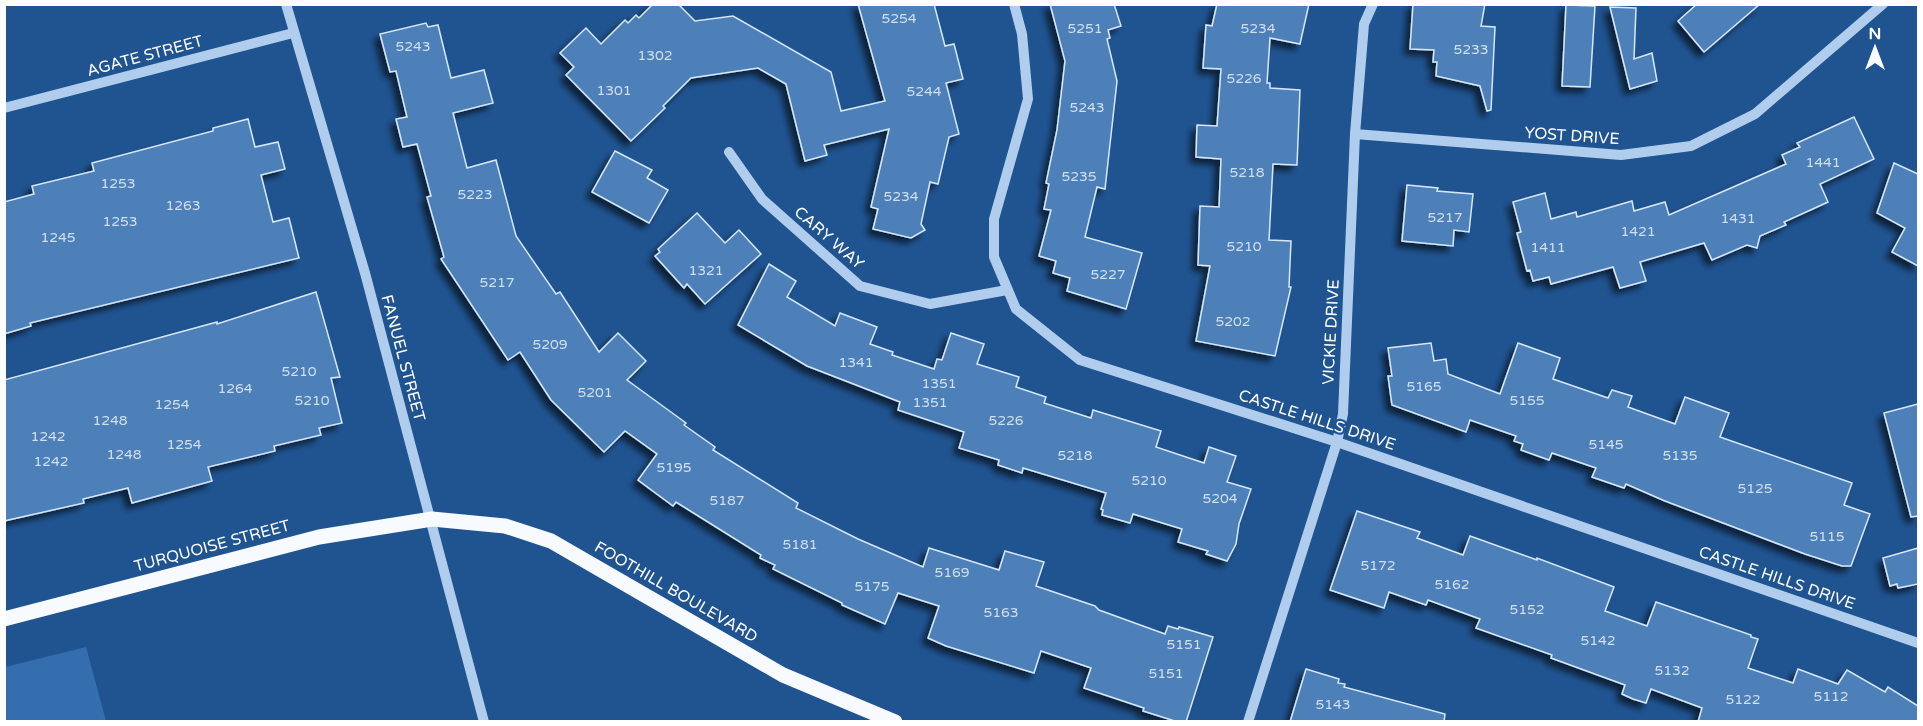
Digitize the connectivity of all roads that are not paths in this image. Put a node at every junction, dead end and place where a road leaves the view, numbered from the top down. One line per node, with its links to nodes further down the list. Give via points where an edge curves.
1 (286, 4): 5 (street, FANUEL STREET)
2 (1014, 4): 9 (street, CASTLE HILLS DRIVE, via 1022,34 1028,99 994,219 994,257)
3 (1373, 4): 7 (street, VICKIE DRIVE, via 1364,24)
4 (1883, 4): 7 (street, YOST DRIVE, via 1755,114 1691,146 1621,155)
5 (294, 33): 6 (street, AGATE STREET); 11 (street, FANUEL STREET)
6 (4, 108)
7 (1355, 134): 10 (street, VICKIE DRIVE, via 1343,414)
8 (729, 152): 9 (street, CARY WAY, via 762,199 860,286 930,304)
9 (1007, 290): 10 (street, CASTLE HILLS DRIVE, via 1016,309 1080,360)
10 (1337, 441): 13 (street, CASTLE HILLS DRIVE); 16 (street, VICKIE DRIVE)
11 (432, 519): 12 (main road, TURQUOISE STREET, via 319,537); 14 (street, FANUEL STREET); 15 (main road, FOOTHILL BOULEVARD, via 505,526 551,541 783,675)
12 (4, 619)
13 (1918, 643)
14 (484, 722)
15 (895, 722)
16 (1248, 722)

